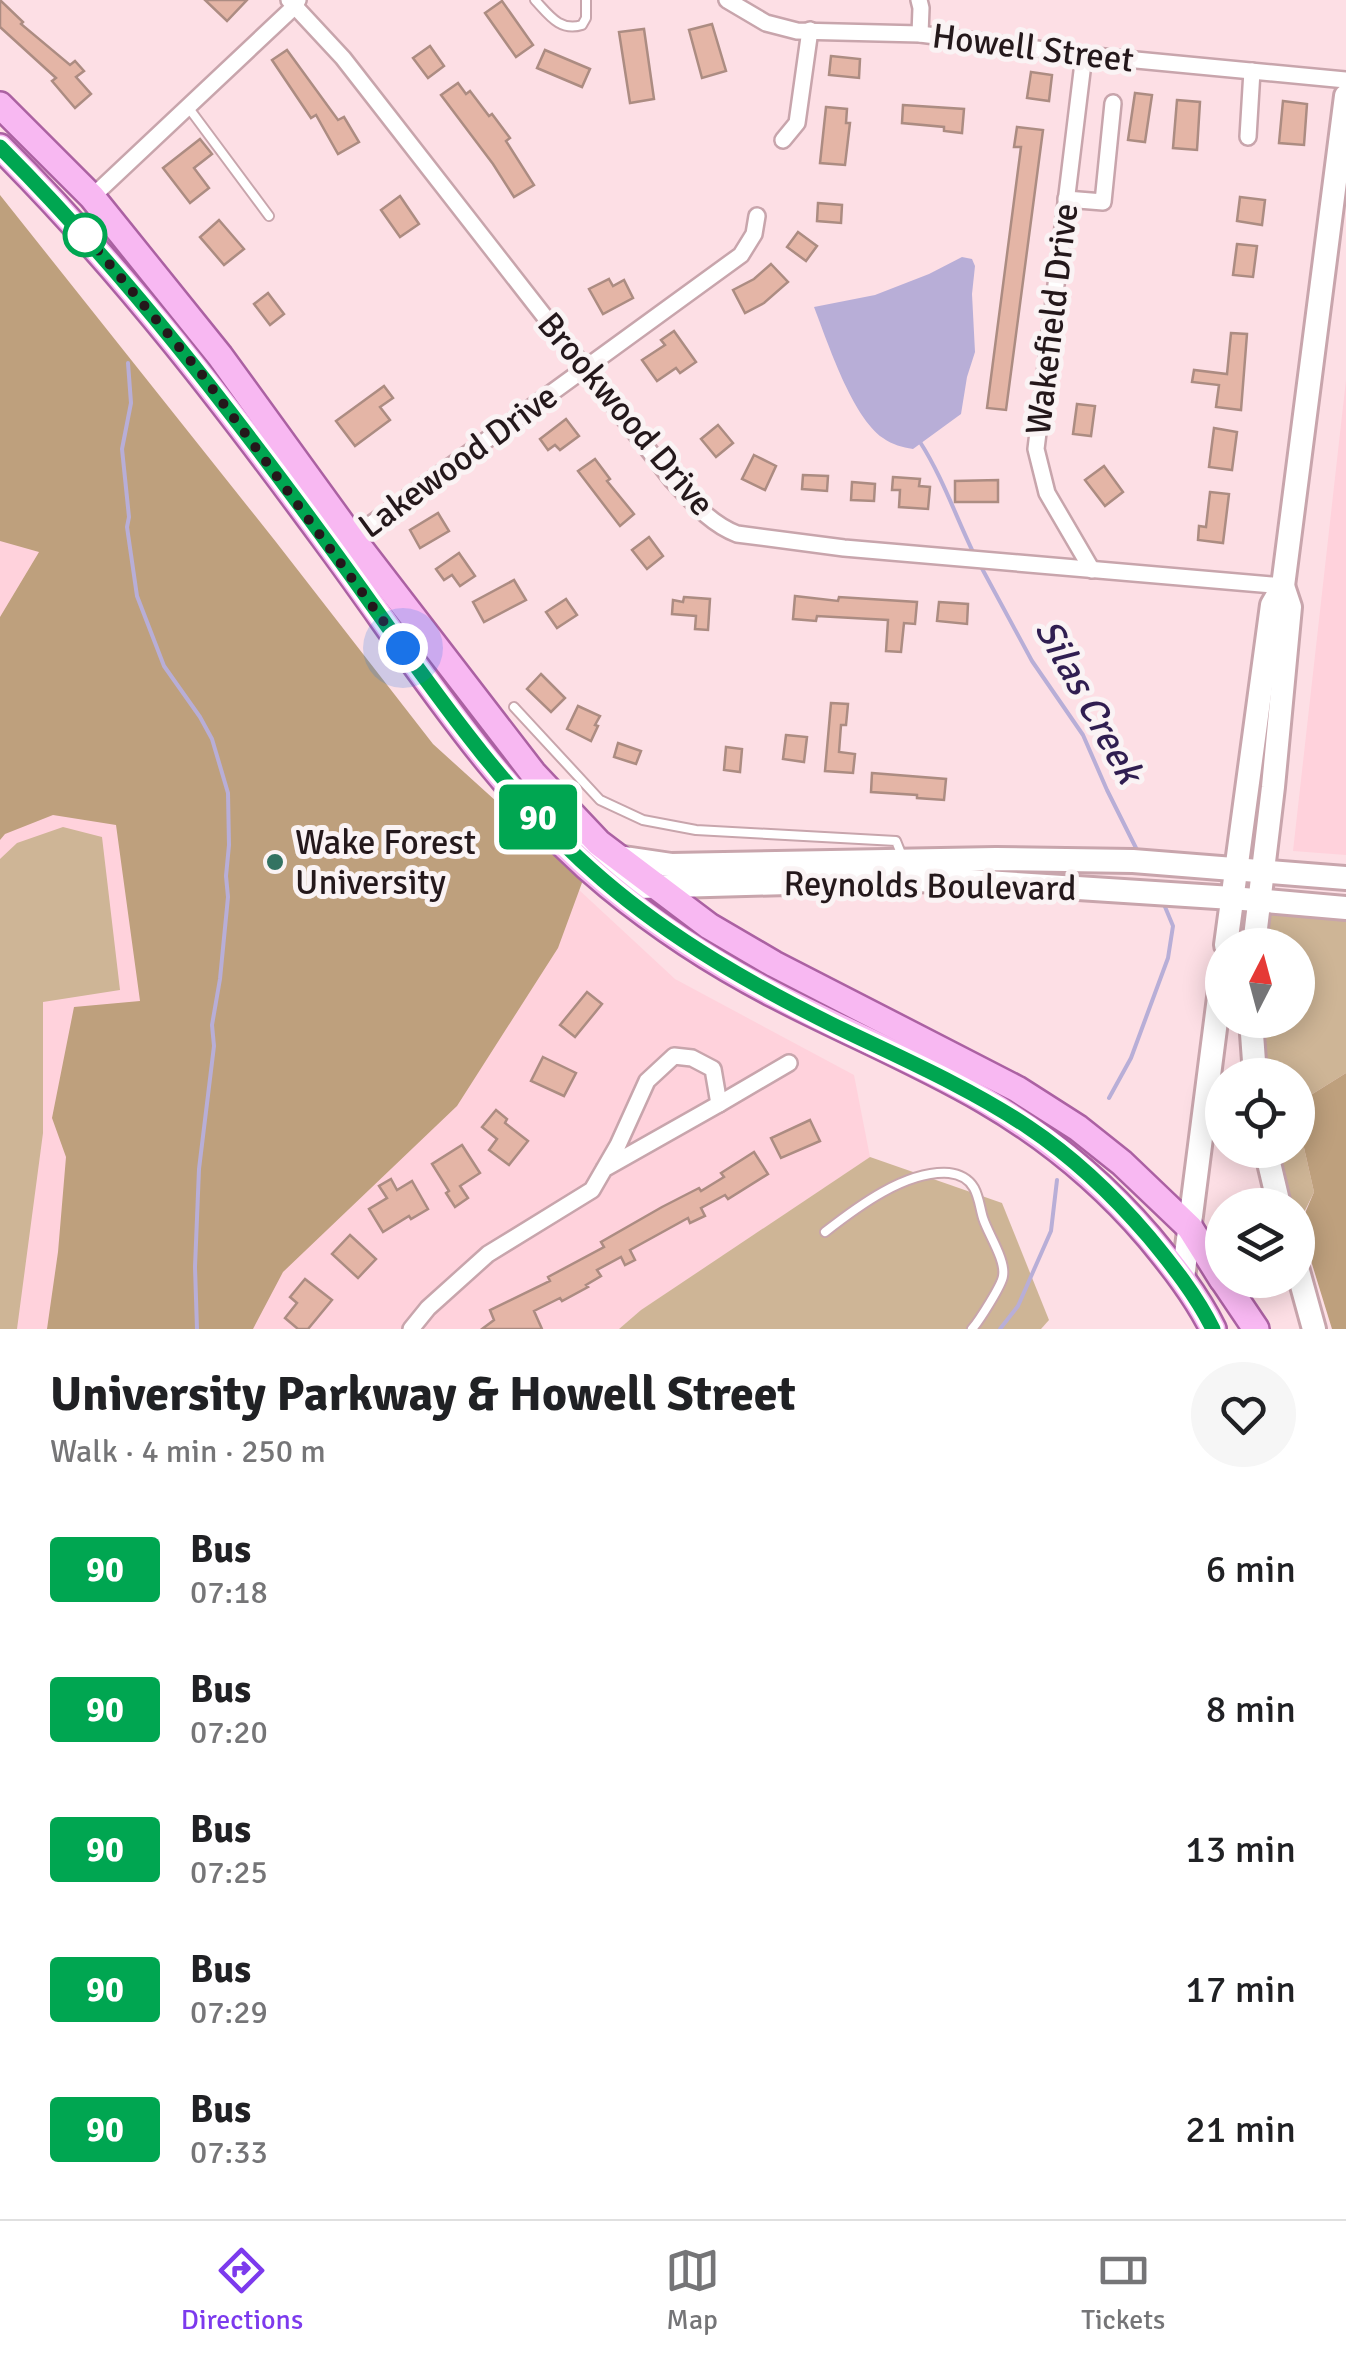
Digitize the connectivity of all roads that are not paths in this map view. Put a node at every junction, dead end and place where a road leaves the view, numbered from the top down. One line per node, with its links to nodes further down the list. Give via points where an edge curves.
1 (535, 0): 2 (lane, via 552,19 576,28 586,18)
2 (586, 0)
3 (726, 0): 6 (street, Howell Street, via 766,24)
4 (294, 2): 14 (street); 22 (street, Brookwood Drive)
5 (922, 3): 7 (street)
6 (810, 30): 7 (street, Howell Street); 16 (street, via 796,124)
7 (920, 34): 8 (street, Howell Street)
8 (1084, 56): 9 (street, Howell Street); 19 (street, Wakefield Drive)
9 (1252, 71): 10 (street, Howell Street); 15 (street)
10 (1346, 80)
11 (1346, 96): 25 (main road)
12 (1113, 102): 19 (street, via 1103,202)
13 (0, 105): 18 (main road)
14 (188, 107): 18 (street); 20 (lane)
15 (1248, 137)
16 (783, 140)
17 (0, 147): 23 (main road, via 80,229)
18 (92, 197): 23 (main road, via 220,356)
19 (1066, 198): 24 (street, Wakefield Drive, via 1036,449 1047,493)
20 (269, 216)
21 (757, 216): 22 (street, Lakewood Drive, via 741,255)
22 (585, 368): 23 (street, Lakewood Drive); 24 (street, Brookwood Drive, via 686,494 736,534)
23 (343, 544): 27 (main road, via 473,744); 28 (main road, via 533,773)
24 (1092, 570): 25 (street, Brookwood Drive)
25 (1283, 586): 30 (main road, via 1272,605); 31 (main road, via 1290,607)
26 (514, 707): 29 (lane, via 600,800 643,820 696,830 896,841)
27 (537, 815): 33 (main road, Reynolds Boulevard, via 564,828 626,883); 46 (main road, via 605,882 690,944 771,994 970,1092 1048,1141 1116,1200)
28 (617, 856): 29 (main road, Reynolds Boulevard, via 663,865); 33 (main road)
29 (904, 860): 30 (main road, Reynolds Boulevard, via 1133,861)
30 (1236, 869): 31 (main road, Reynolds Boulevard); 34 (main road)
31 (1262, 872): 32 (main road, Reynolds Boulevard); 35 (main road)
32 (1346, 878)
33 (654, 886): 34 (main road, Reynolds Boulevard, via 970,881); 43 (main road, via 774,964 1057,1113)
34 (1232, 898): 35 (main road, Reynolds Boulevard); 37 (main road)
35 (1259, 900): 36 (main road, Reynolds Boulevard); 38 (main road)
36 (1346, 908)
37 (1228, 928)
38 (1256, 928)
39 (1214, 1038): 43 (main road)
40 (789, 1063): 41 (street)
41 (719, 1104): 42 (street); 42 (street, via 713,1069 674,1056 647,1081)
42 (604, 1169): 49 (street, via 592,1190 488,1254)
43 (1190, 1228): 45 (main road); 46 (main road)
44 (825, 1232): 50 (lane, via 913,1178 964,1177 973,1185 1004,1275)
45 (1205, 1251)
46 (1183, 1278): 51 (main road)
47 (1236, 1298): 52 (main road)
48 (1305, 1298): 53 (main road)
49 (410, 1329)
50 (972, 1329)
51 (1213, 1329)
52 (1256, 1329)
53 (1314, 1329)

